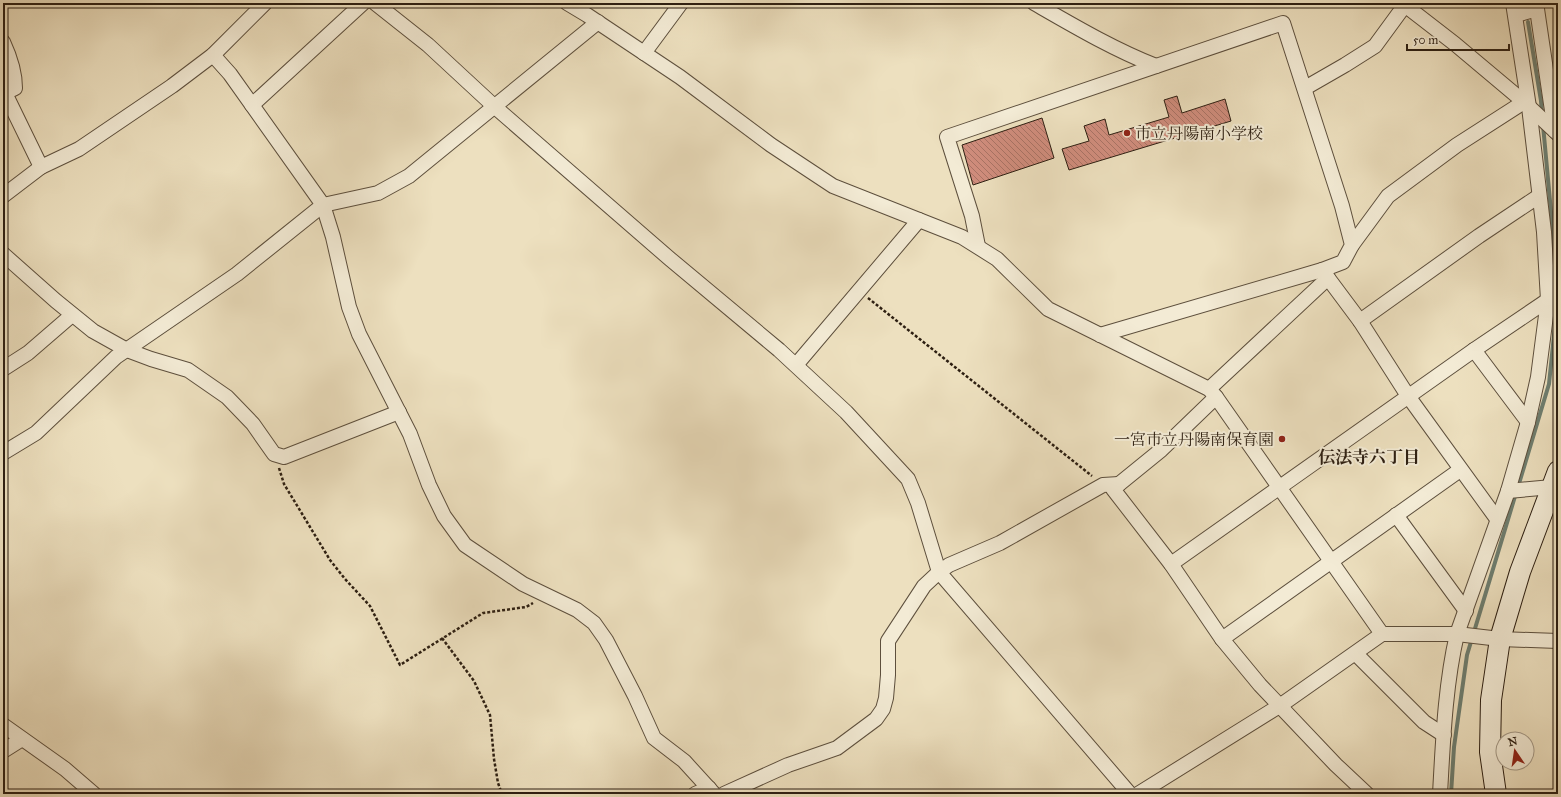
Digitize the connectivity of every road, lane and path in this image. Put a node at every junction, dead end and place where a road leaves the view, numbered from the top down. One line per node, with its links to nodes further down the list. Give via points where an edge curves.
1 (265, 3): 12 (street)
2 (363, 3): 15 (street)
3 (375, 3): 16 (street, via 428,44)
4 (567, 3): 9 (street)
5 (681, 3): 11 (street)
6 (1034, 3): 13 (street, via 1083,31)
7 (1404, 4): 14 (street, via 1375,46); 17 (street)
8 (1515, 9): 17 (street); 18 (street, via 1537,10)
9 (598, 22): 11 (street); 16 (street)
10 (3, 42): 19 (street, via 15,76 15,88 5,93)
11 (644, 53): 23 (street, via 833,186)
12 (214, 55): 15 (street); 19 (street, via 85,145)
13 (1156, 66): 14 (street, via 1283,23); 25 (street, via 946,137 972,216)
14 (1305, 88): 24 (street)
15 (252, 105): 22 (street)
16 (495, 107): 22 (street, via 409,176 378,193); 35 (street)
17 (1525, 108): 18 (street); 21 (street, via 1531,128); 24 (street, via 1457,144 1388,196)
18 (1554, 130)
19 (41, 167): 20 (street)
20 (3, 196)
21 (1539, 196): 29 (street); 31 (street)
22 (323, 206): 33 (street, via 237,274); 39 (street, via 356,327)
23 (919, 220): 25 (street); 28 (street)
24 (1352, 245): 27 (street, via 1343,262)
25 (978, 246): 32 (street, via 997,259 1048,309)
26 (3, 254): 30 (street)
27 (1325, 274): 31 (street); 32 (street); 37 (street)
28 (859, 291): 35 (street); 46 (path)
29 (1553, 300): 34 (street); 40 (street)
30 (72, 315): 33 (street, via 93,331); 36 (street, via 28,353)
31 (1360, 321): 38 (street)
32 (1100, 335): 37 (street)
33 (127, 350): 41 (street, via 116,357 36,433); 42 (street, via 188,370 227,397 253,424)
34 (1474, 350): 38 (street); 40 (street)
35 (796, 365): 53 (street, via 846,412 908,479)
36 (3, 369)
37 (1212, 393): 45 (street, via 1161,450); 47 (street)
38 (1408, 396): 43 (street); 47 (street)
39 (399, 412): 42 (street, via 284,457); 54 (street, via 444,516 465,545 523,584)
40 (1528, 422): 48 (street)
41 (3, 453)
42 (274, 454): 58 (path, via 284,484 307,523 330,560 370,606 400,665)
43 (1460, 470): 49 (street); 50 (street)
44 (1556, 482): 48 (street); 59 (main road, via 1520,572)
45 (1119, 484): 46 (street); 52 (street, via 1113,489)
46 (1103, 485): 53 (street, via 1000,543)
47 (1279, 487): 51 (street); 52 (street)
48 (1515, 491): 50 (street)
49 (1396, 515): 51 (street); 55 (street)
50 (1497, 519): 55 (street)
51 (1331, 562): 56 (street); 60 (street)
52 (1171, 564): 60 (street)
53 (939, 572): 72 (street, via 924,586 888,641 886,698 884,709 876,719 837,748 788,765); 73 (street)
54 (547, 596): 58 (path, via 526,607 483,613); 68 (street, via 577,610 594,623 606,640 654,738 684,761)
55 (1466, 611): 57 (street)
56 (1382, 634): 57 (street); 62 (street)
57 (1460, 634): 59 (street); 65 (street, via 1453,653)
58 (442, 638): 70 (path, via 474,681 490,715 498,783)
59 (1500, 638): 61 (street); 77 (main road, via 1491,700 1490,752)
60 (1222, 639): 63 (street)
61 (1558, 641)
62 (1356, 654): 63 (street); 65 (street, via 1424,722)
63 (1280, 706): 74 (street); 75 (street)
64 (3, 725): 66 (street)
65 (1444, 735): 76 (street)
66 (22, 739): 67 (street); 69 (street, via 65,768)
67 (3, 752)
68 (712, 791): 71 (street)
69 (94, 794)
70 (502, 794)
71 (695, 794)
72 (724, 794)
73 (1130, 794)
74 (1138, 794)
75 (1367, 794)
76 (1440, 794)
77 (1496, 794)

